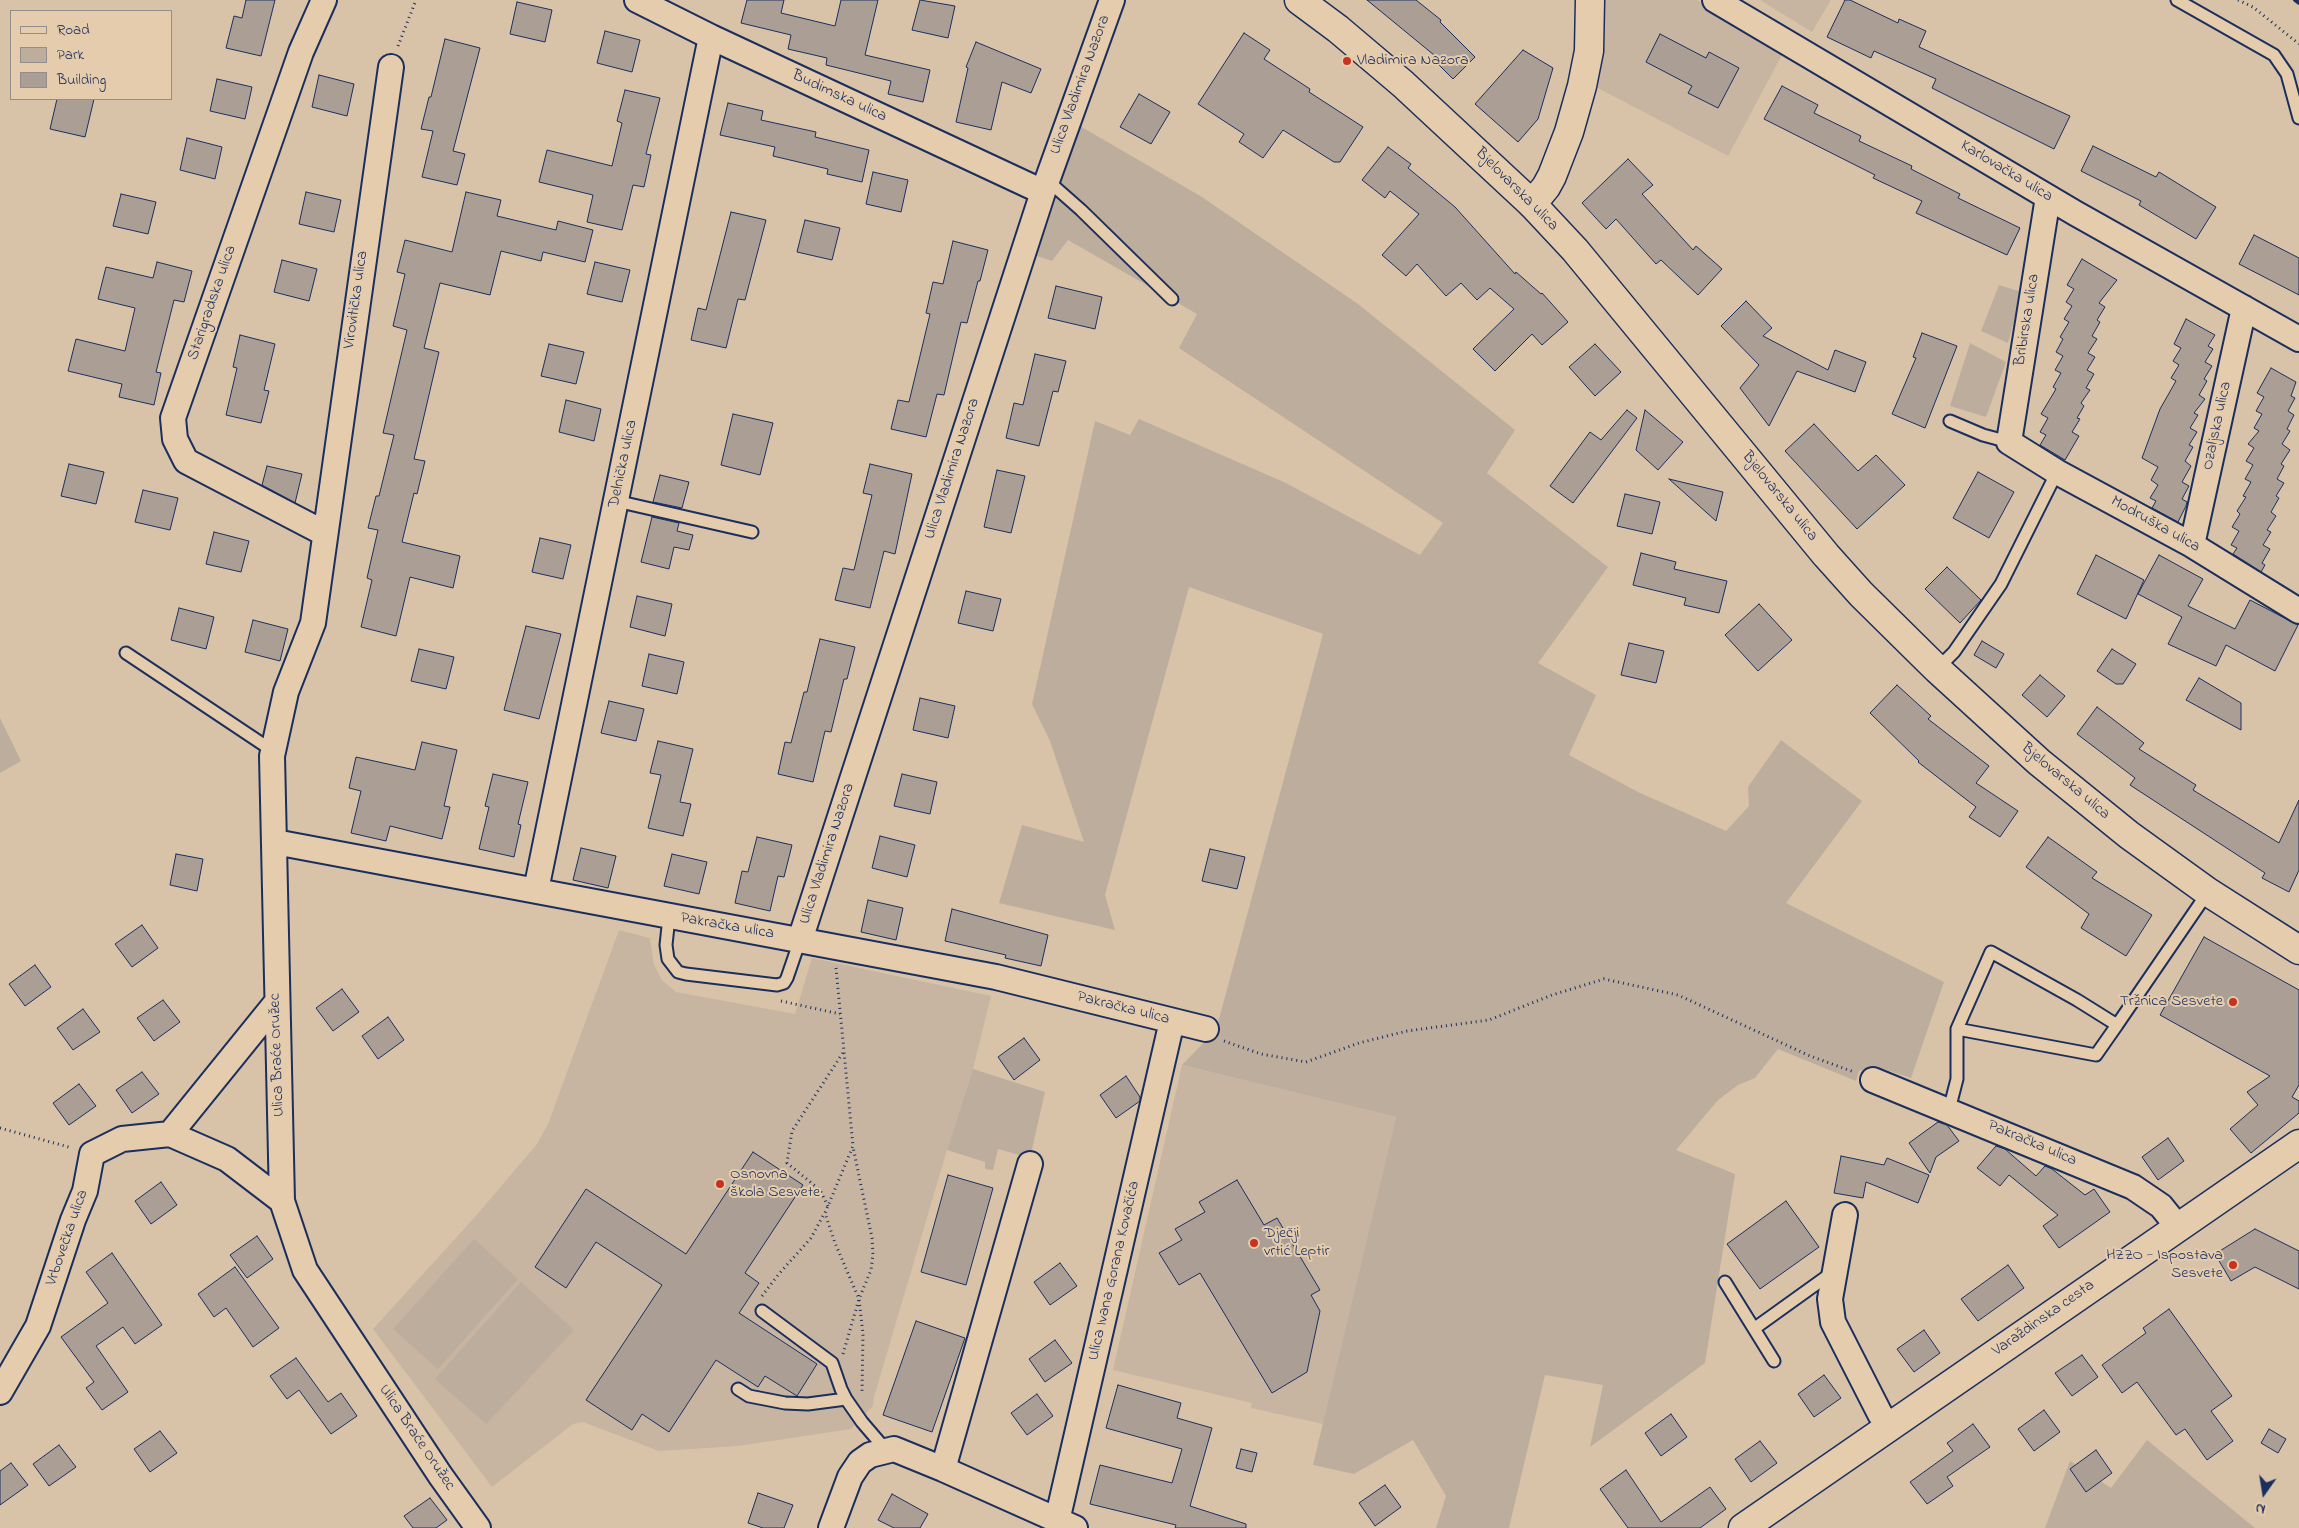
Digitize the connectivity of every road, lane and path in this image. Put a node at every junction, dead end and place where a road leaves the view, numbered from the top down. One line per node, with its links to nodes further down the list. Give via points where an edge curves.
1 (324, 0): 25 (street, Starigradska ulica, via 301,52 173,418 175,439 186,461)
2 (416, 0): 12 (path)
3 (637, 0): 10 (street, Budimska ulica)
4 (1112, 0): 14 (street, Ulica Vladimira Nazora)
5 (1299, 0): 16 (main road, Bjelovarska ulica, via 1345,34)
6 (1590, 0): 16 (main road, via 1589,51 1569,132 1549,182)
7 (1715, 0): 15 (street, Karlovačka ulica)
8 (2177, 0): 13 (lane, via 2274,55 2287,74)
9 (2238, 0): 11 (path, via 2252,7)
10 (711, 37): 14 (street, Budimska ulica); 23 (street, Delnička ulica)
11 (2299, 44)
12 (391, 67): 25 (street, Virovitička ulica)
13 (2299, 118)
14 (1045, 186): 17 (lane); 35 (street, Ulica Vladimira Nazora)
15 (2048, 197): 18 (street, Karlovačka ulica); 21 (street, Bribirska ulica)
16 (1532, 204): 29 (main road, Bjelovarska ulica, via 1575,250 1826,556)
17 (1172, 300)
18 (2244, 308): 19 (street, Karlovačka ulica); 26 (street, Ozaljska ulica)
19 (2299, 339)
20 (1950, 422): 21 (lane)
21 (2009, 442): 22 (street, Modruška ulica)
22 (2056, 472): 26 (street, Modruška ulica); 29 (lane, via 2001,584 1954,652)
23 (616, 501): 24 (lane); 32 (street, Delnička ulica)
24 (752, 532)
25 (324, 533): 30 (street, Ulica Braće Oružec, via 313,623 286,692)
26 (2192, 545): 27 (street, Modruška ulica)
27 (2299, 610)
28 (126, 653): 30 (lane)
29 (1937, 669): 33 (main road, Bjelovarska ulica, via 2084,799)
30 (273, 751): 31 (street, Ulica Braće Oružec)
31 (275, 842): 32 (street, Pakračka ulica); 38 (street, Ulica Braće Oružec)
32 (536, 890): 34 (street, Pakračka ulica)
33 (2208, 892): 36 (main road, Bjelovarska ulica); 40 (lane)
34 (669, 917): 35 (street, Pakračka ulica); 35 (lane, via 668,959 678,972 686,974 777,985 784,983)
35 (800, 940): 39 (street, Pakračka ulica, via 996,977)
36 (2299, 950)
37 (836, 966): 43 (path)
38 (276, 1002): 47 (street); 52 (street, Ulica Braće Oružec)
39 (1172, 1021): 41 (street, Pakračka ulica); 70 (street, Ulica Ivana Gorana Kovačića)
40 (2117, 1025): 42 (lane, via 2096,1055); 42 (lane, via 1991,952)
41 (1206, 1029): 44 (path, via 1209,1036 1261,1054 1306,1062 1407,1031 1489,1020 1604,979 1678,995 1810,1056)
42 (1957, 1029): 45 (lane, via 1956,1079)
43 (844, 1050): 49 (path); 53 (path, via 792,1131 787,1163 820,1190)
44 (1874, 1080): 45 (street, Pakračka ulica)
45 (1949, 1110): 56 (street, Pakračka ulica, via 2133,1186 2161,1206)
46 (0, 1128): 50 (path)
47 (170, 1134): 50 (street, via 122,1140); 52 (street, via 227,1159)
48 (2299, 1144): 56 (main road, Varaždinska cesta)
49 (853, 1146): 53 (path); 59 (path, via 873,1254 871,1270)
50 (92, 1154): 65 (street, Vrbovečka ulica, via 84,1191 38,1326)
51 (1030, 1164): 69 (street)
52 (282, 1200): 71 (street, Ulica Braće Oružec, via 305,1270)
53 (828, 1206): 54 (path)
54 (825, 1213): 59 (path); 60 (path, via 812,1238 778,1274 755,1306)
55 (1845, 1214): 57 (street)
56 (2178, 1227): 67 (main road, Varaždinska cesta)
57 (1834, 1271): 61 (lane); 67 (street, via 1830,1299 1833,1322)
58 (1725, 1282): 61 (lane)
59 (859, 1299): 63 (path, via 844,1354); 66 (path, via 863,1386 860,1406)
60 (762, 1311): 63 (lane)
61 (1755, 1328): 62 (lane)
62 (1774, 1361)
63 (832, 1363): 66 (lane)
64 (738, 1390): 66 (lane, via 749,1396 785,1403)
65 (0, 1392)
66 (849, 1403): 68 (lane)
67 (1889, 1426): 73 (main road, Varaždinska cesta)
68 (886, 1450): 69 (street, Ulica Ivana Gorana Kovačića, via 894,1449); 72 (street, via 860,1462 850,1477)
69 (943, 1468): 70 (street, Ulica Ivana Gorana Kovačića)
70 (1066, 1524)
71 (478, 1528)
72 (831, 1528)
73 (1743, 1528)

